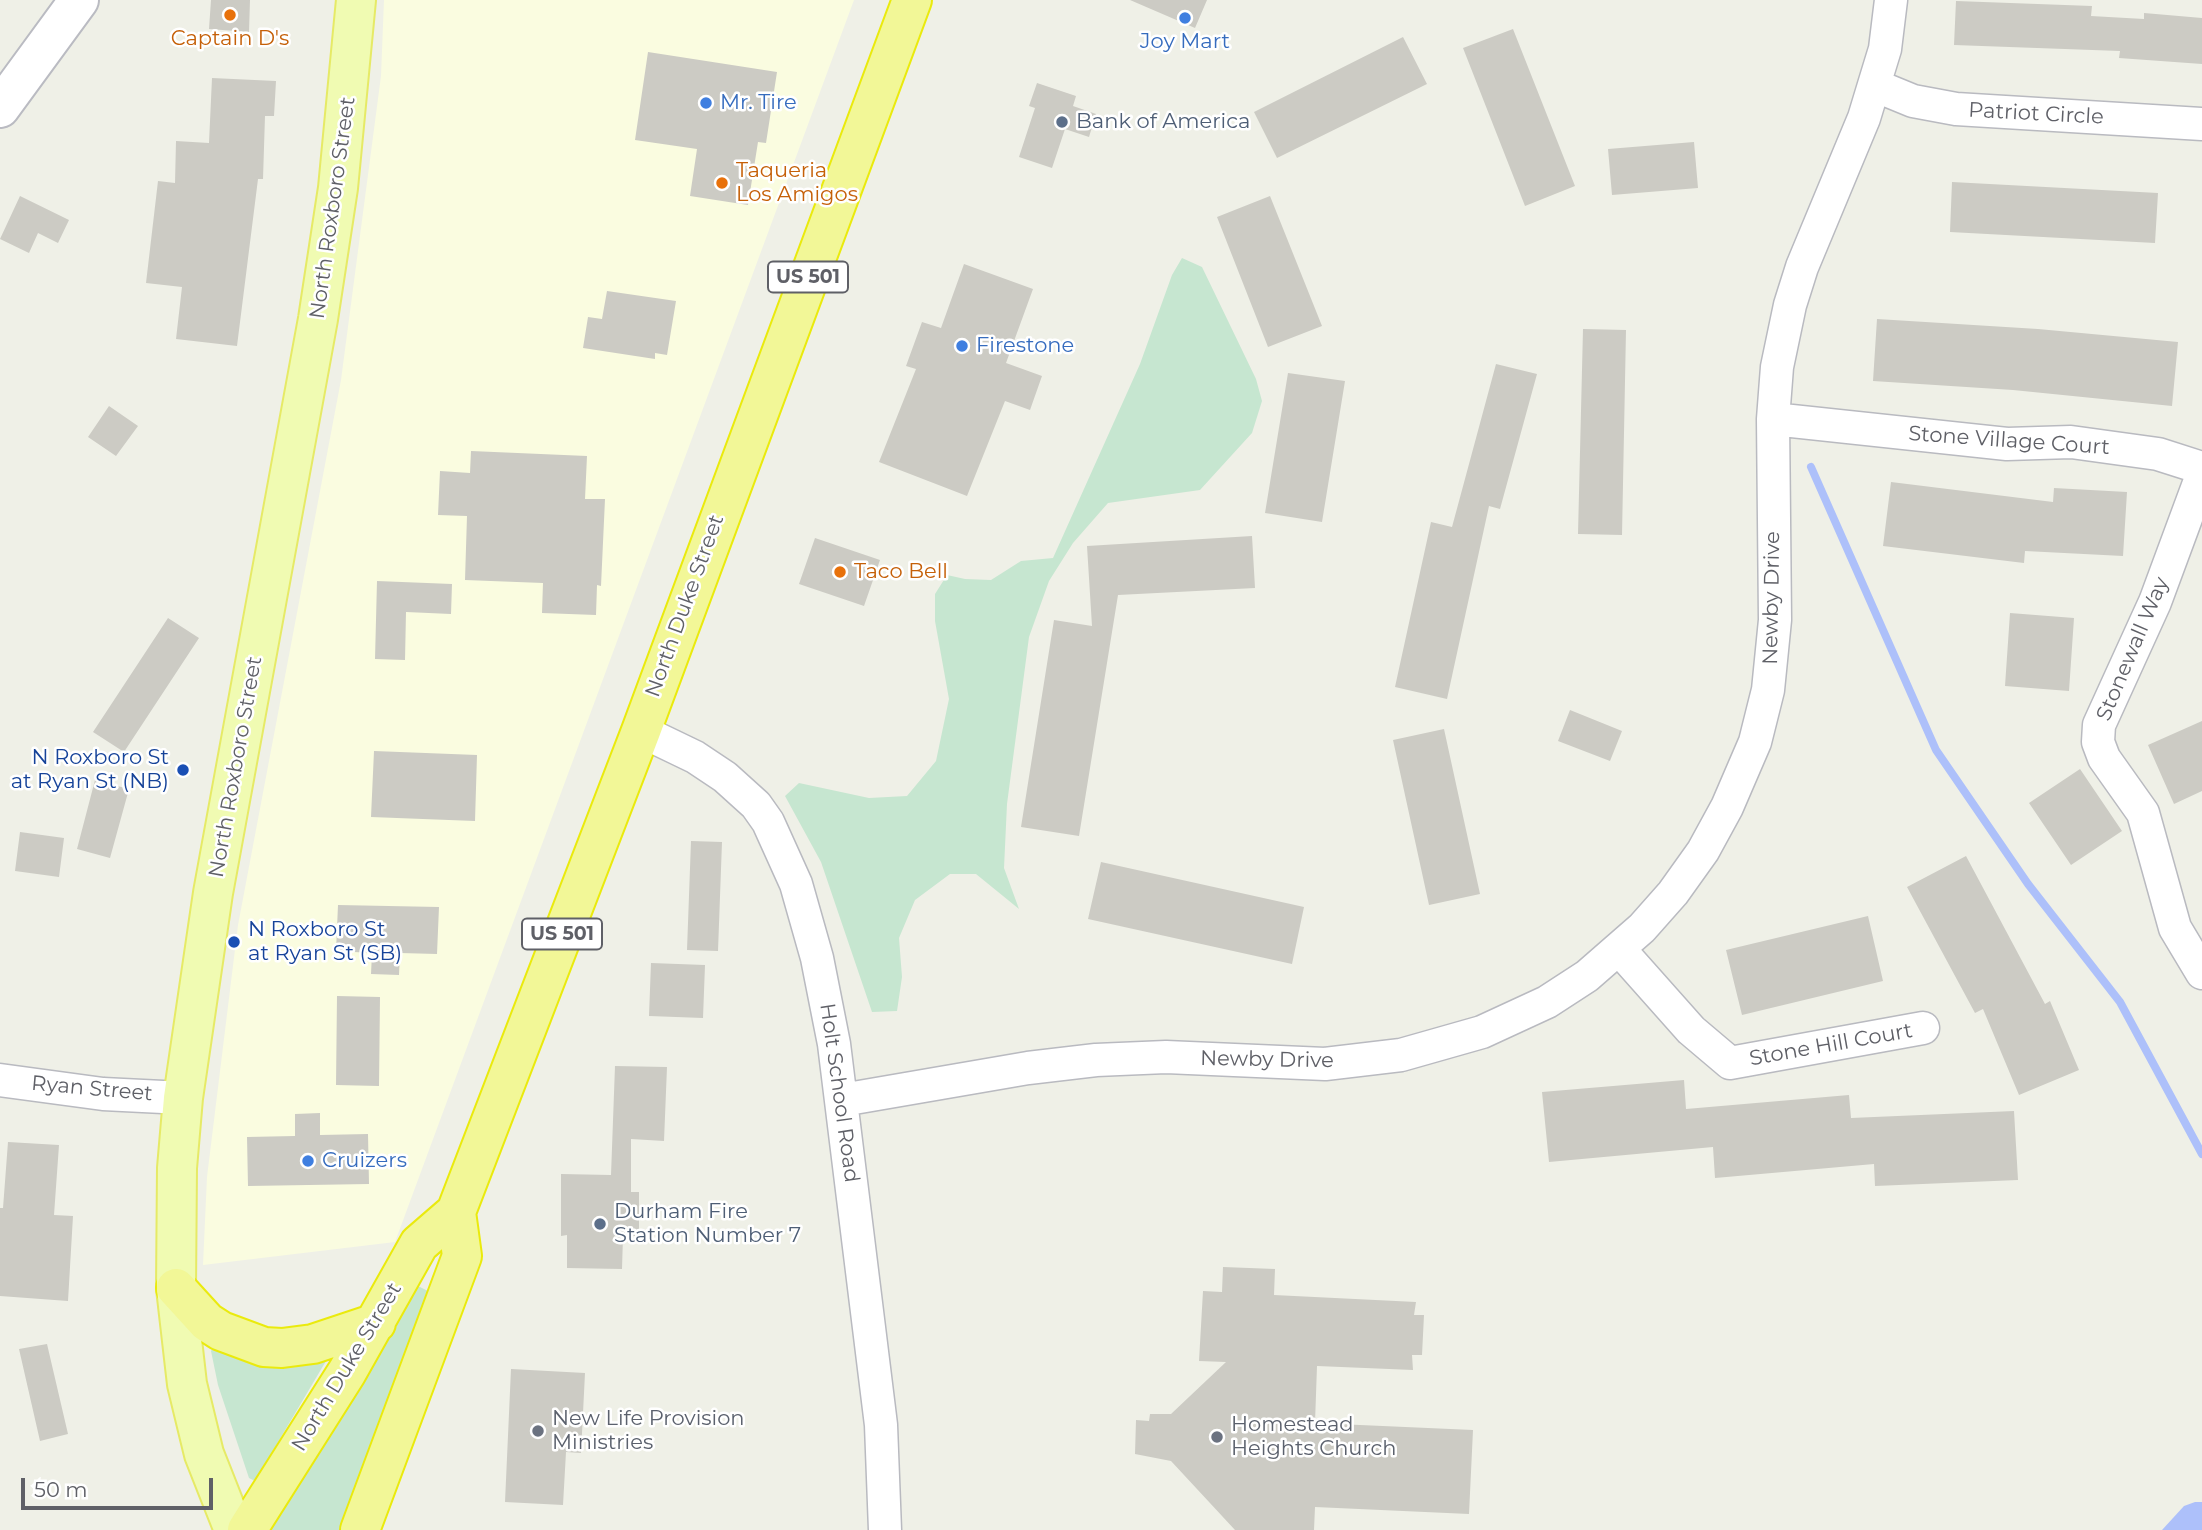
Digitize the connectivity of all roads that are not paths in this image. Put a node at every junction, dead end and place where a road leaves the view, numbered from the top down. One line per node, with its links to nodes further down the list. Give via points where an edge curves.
1 (79, 0): 6 (street)
2 (356, 0): 16 (main road, North Roxboro Street, via 338,188 318,319 220,854)
3 (912, 0): 11 (highway, North Duke Street / US 501)
4 (1891, 0): 5 (street, Newby Drive, via 1885,49)
5 (1874, 85): 7 (street, Patriot Circle, via 1913,101 1956,109); 8 (street, Newby Drive, via 1790,305 1777,368)
6 (0, 108)
7 (2202, 124)
8 (1773, 419): 9 (street, Stone Village Court, via 2007,444 2071,442 2158,454); 12 (street, Newby Drive, via 1775,620 1768,690 1755,742 1703,851 1674,892)
9 (2202, 468)
10 (2202, 475): 13 (street, Stonewall Way, via 2155,602 2099,725 2098,742 2143,813 2175,928)
11 (640, 731): 17 (street, Holt School Road, via 695,757 724,777 768,822 796,884 817,958); 18 (highway, North Duke Street / US 501)
12 (1619, 949): 14 (street, Stone Hill Court, via 1691,1030 1730,1063); 17 (street, Newby Drive, via 1547,1002 1482,1032 1401,1055 1325,1064 1166,1057 1096,1060)
13 (2202, 973)
14 (1923, 1028)
15 (0, 1080): 16 (street, Ryan Street, via 103,1094)
16 (183, 1098): 19 (main road, North Roxboro Street, via 175,1206)
17 (842, 1100): 24 (street, Holt School Road, via 881,1424)
18 (456, 1212): 20 (highway, North Duke Street / US 501, via 419,1244); 23 (highway, North Duke Street / US 501, via 462,1256)
19 (176, 1289): 20 (highway, via 207,1322 264,1347 313,1344); 21 (main road, North Roxboro Street, via 187,1384 204,1454)
20 (376, 1323): 22 (highway, North Duke Street / US 501)
21 (234, 1530)
22 (247, 1530)
23 (360, 1530)
24 (885, 1530)

